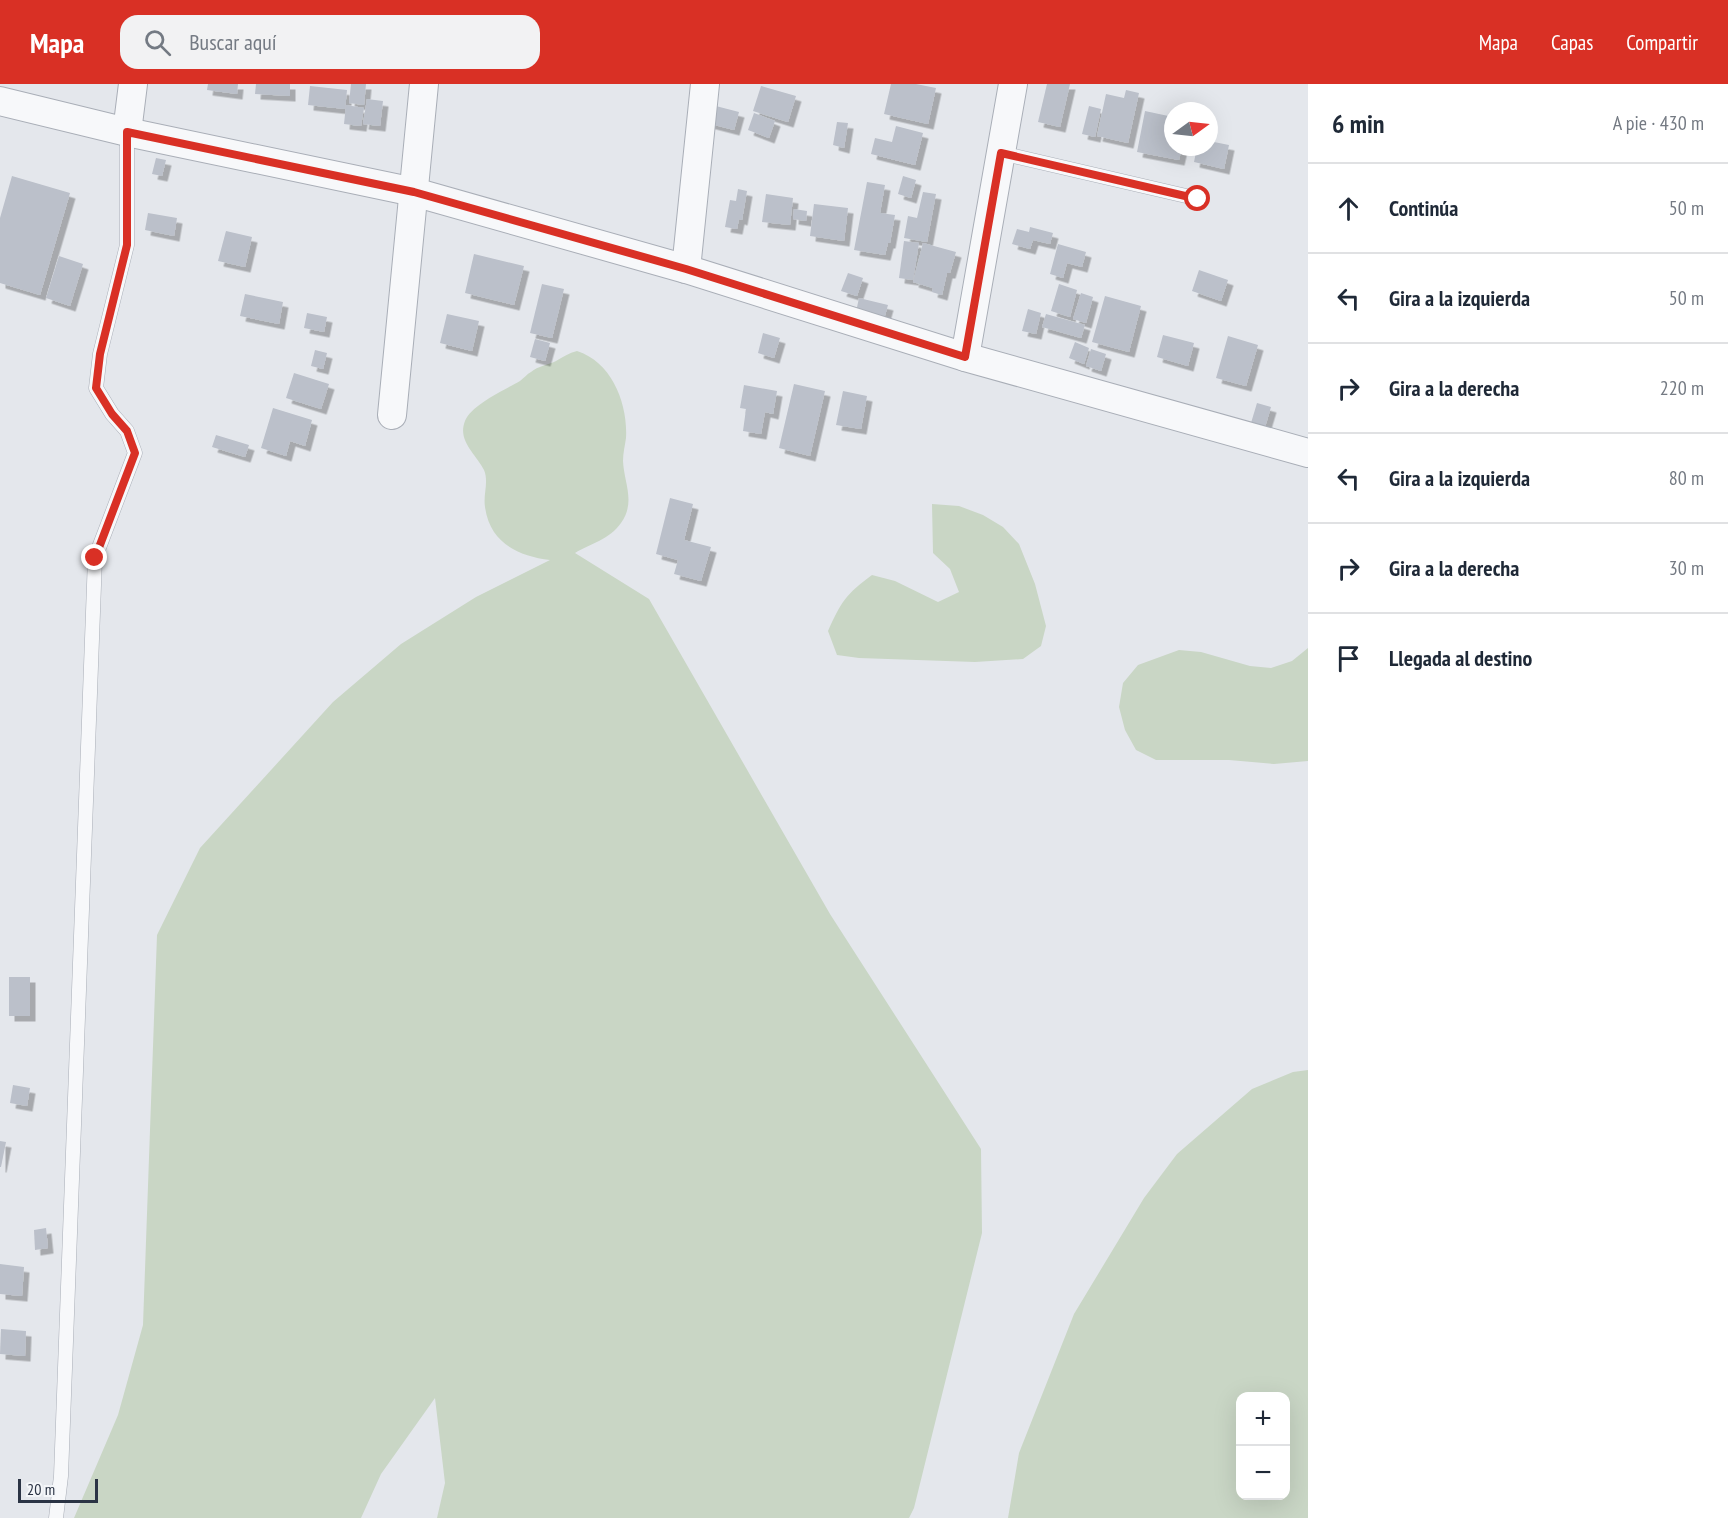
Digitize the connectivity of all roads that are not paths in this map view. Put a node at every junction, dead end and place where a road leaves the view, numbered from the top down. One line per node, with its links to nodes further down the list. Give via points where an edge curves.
1 (133, 84): 6 (street)
2 (424, 84): 8 (street)
3 (705, 84): 10 (street)
4 (1013, 84): 7 (street)
5 (0, 101): 6 (street)
6 (127, 132): 8 (street); 14 (lane, via 127,245 100,354 96,388 127,431 135,453 95,558 61,1476)
7 (1001, 153): 9 (lane); 11 (street)
8 (414, 192): 10 (street); 12 (street)
9 (1198, 199)
10 (686, 269): 11 (street)
11 (965, 357): 13 (street)
12 (392, 416)
13 (1308, 453)
14 (56, 1518)

